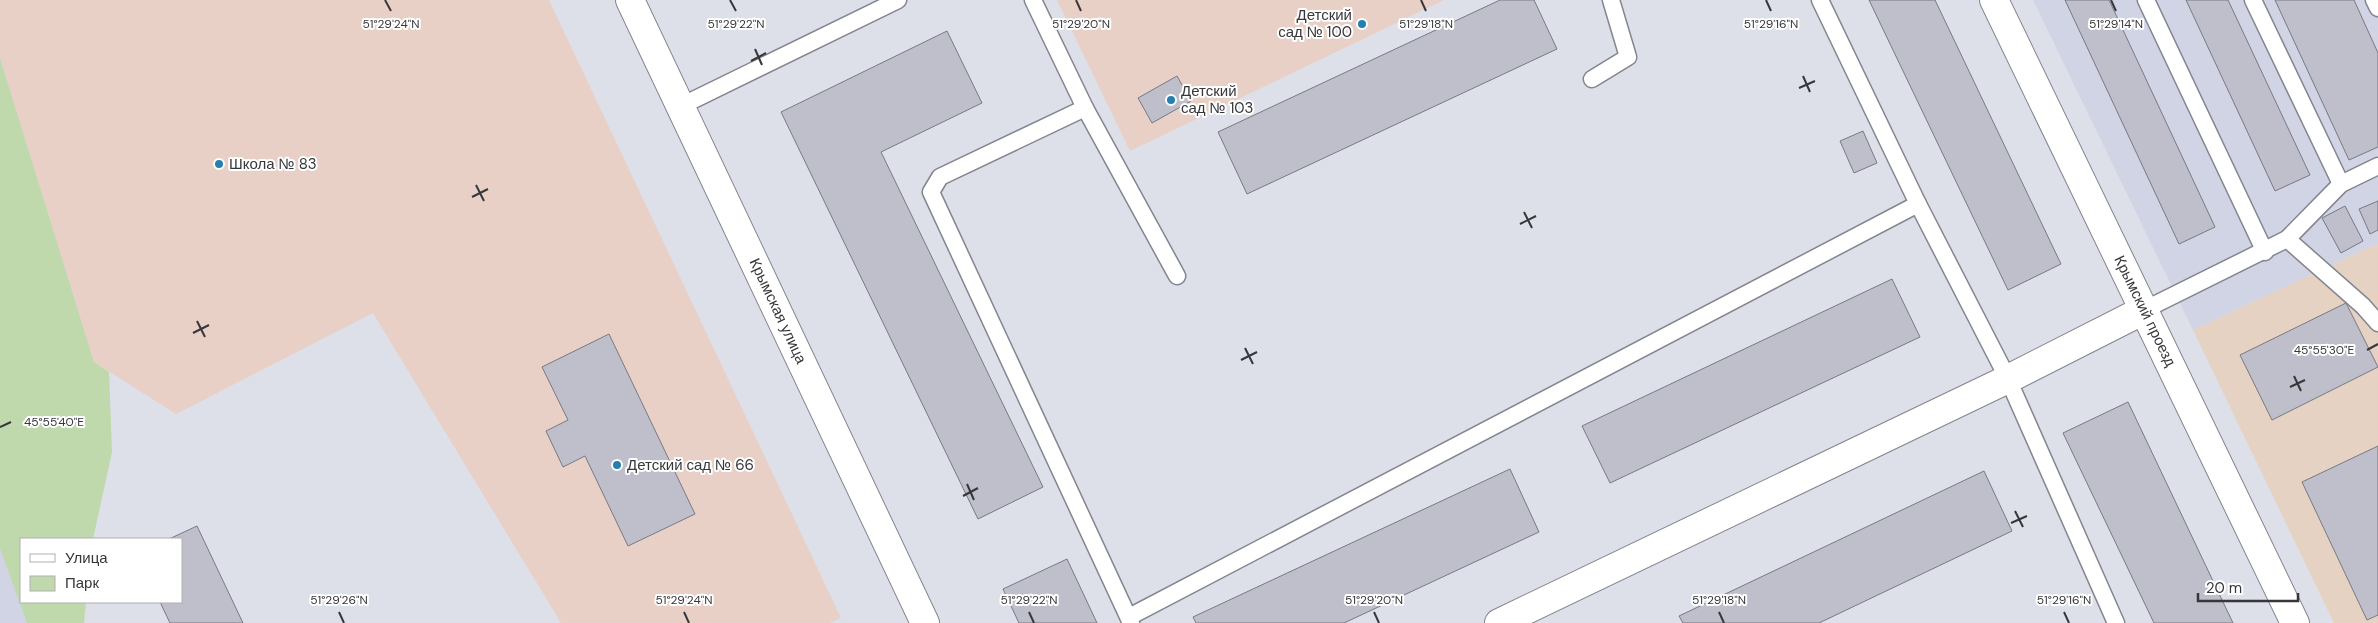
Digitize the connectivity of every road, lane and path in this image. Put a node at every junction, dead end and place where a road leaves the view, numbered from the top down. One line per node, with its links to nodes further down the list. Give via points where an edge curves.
1 (630, 0): 12 (street, Крымская улица)
2 (898, 0): 12 (lane)
3 (1033, 0): 13 (lane)
4 (1611, 0): 11 (lane, via 1628,57)
5 (1820, 0): 16 (lane)
6 (1994, 0): 20 (street, Крымский проезд)
7 (2146, 0): 18 (lane)
8 (2253, 0): 15 (lane)
9 (2374, 0): 10 (lane)
10 (2378, 8)
11 (1592, 78)
12 (681, 106): 24 (street, Крымская улица)
13 (1085, 108): 19 (lane); 23 (lane, via 940,177 930,192)
14 (2378, 166): 15 (lane)
15 (2341, 184): 17 (lane)
16 (1918, 204): 22 (lane); 23 (lane)
17 (2287, 239): 18 (lane); 21 (lane)
18 (2265, 252): 20 (lane)
19 (1177, 276)
20 (2144, 310): 22 (street); 27 (street, Крымский проезд)
21 (2378, 323)
22 (2008, 379): 25 (street); 26 (lane)
23 (1130, 620)
24 (920, 621)
25 (1499, 623)
26 (2116, 623)
27 (2295, 623)

